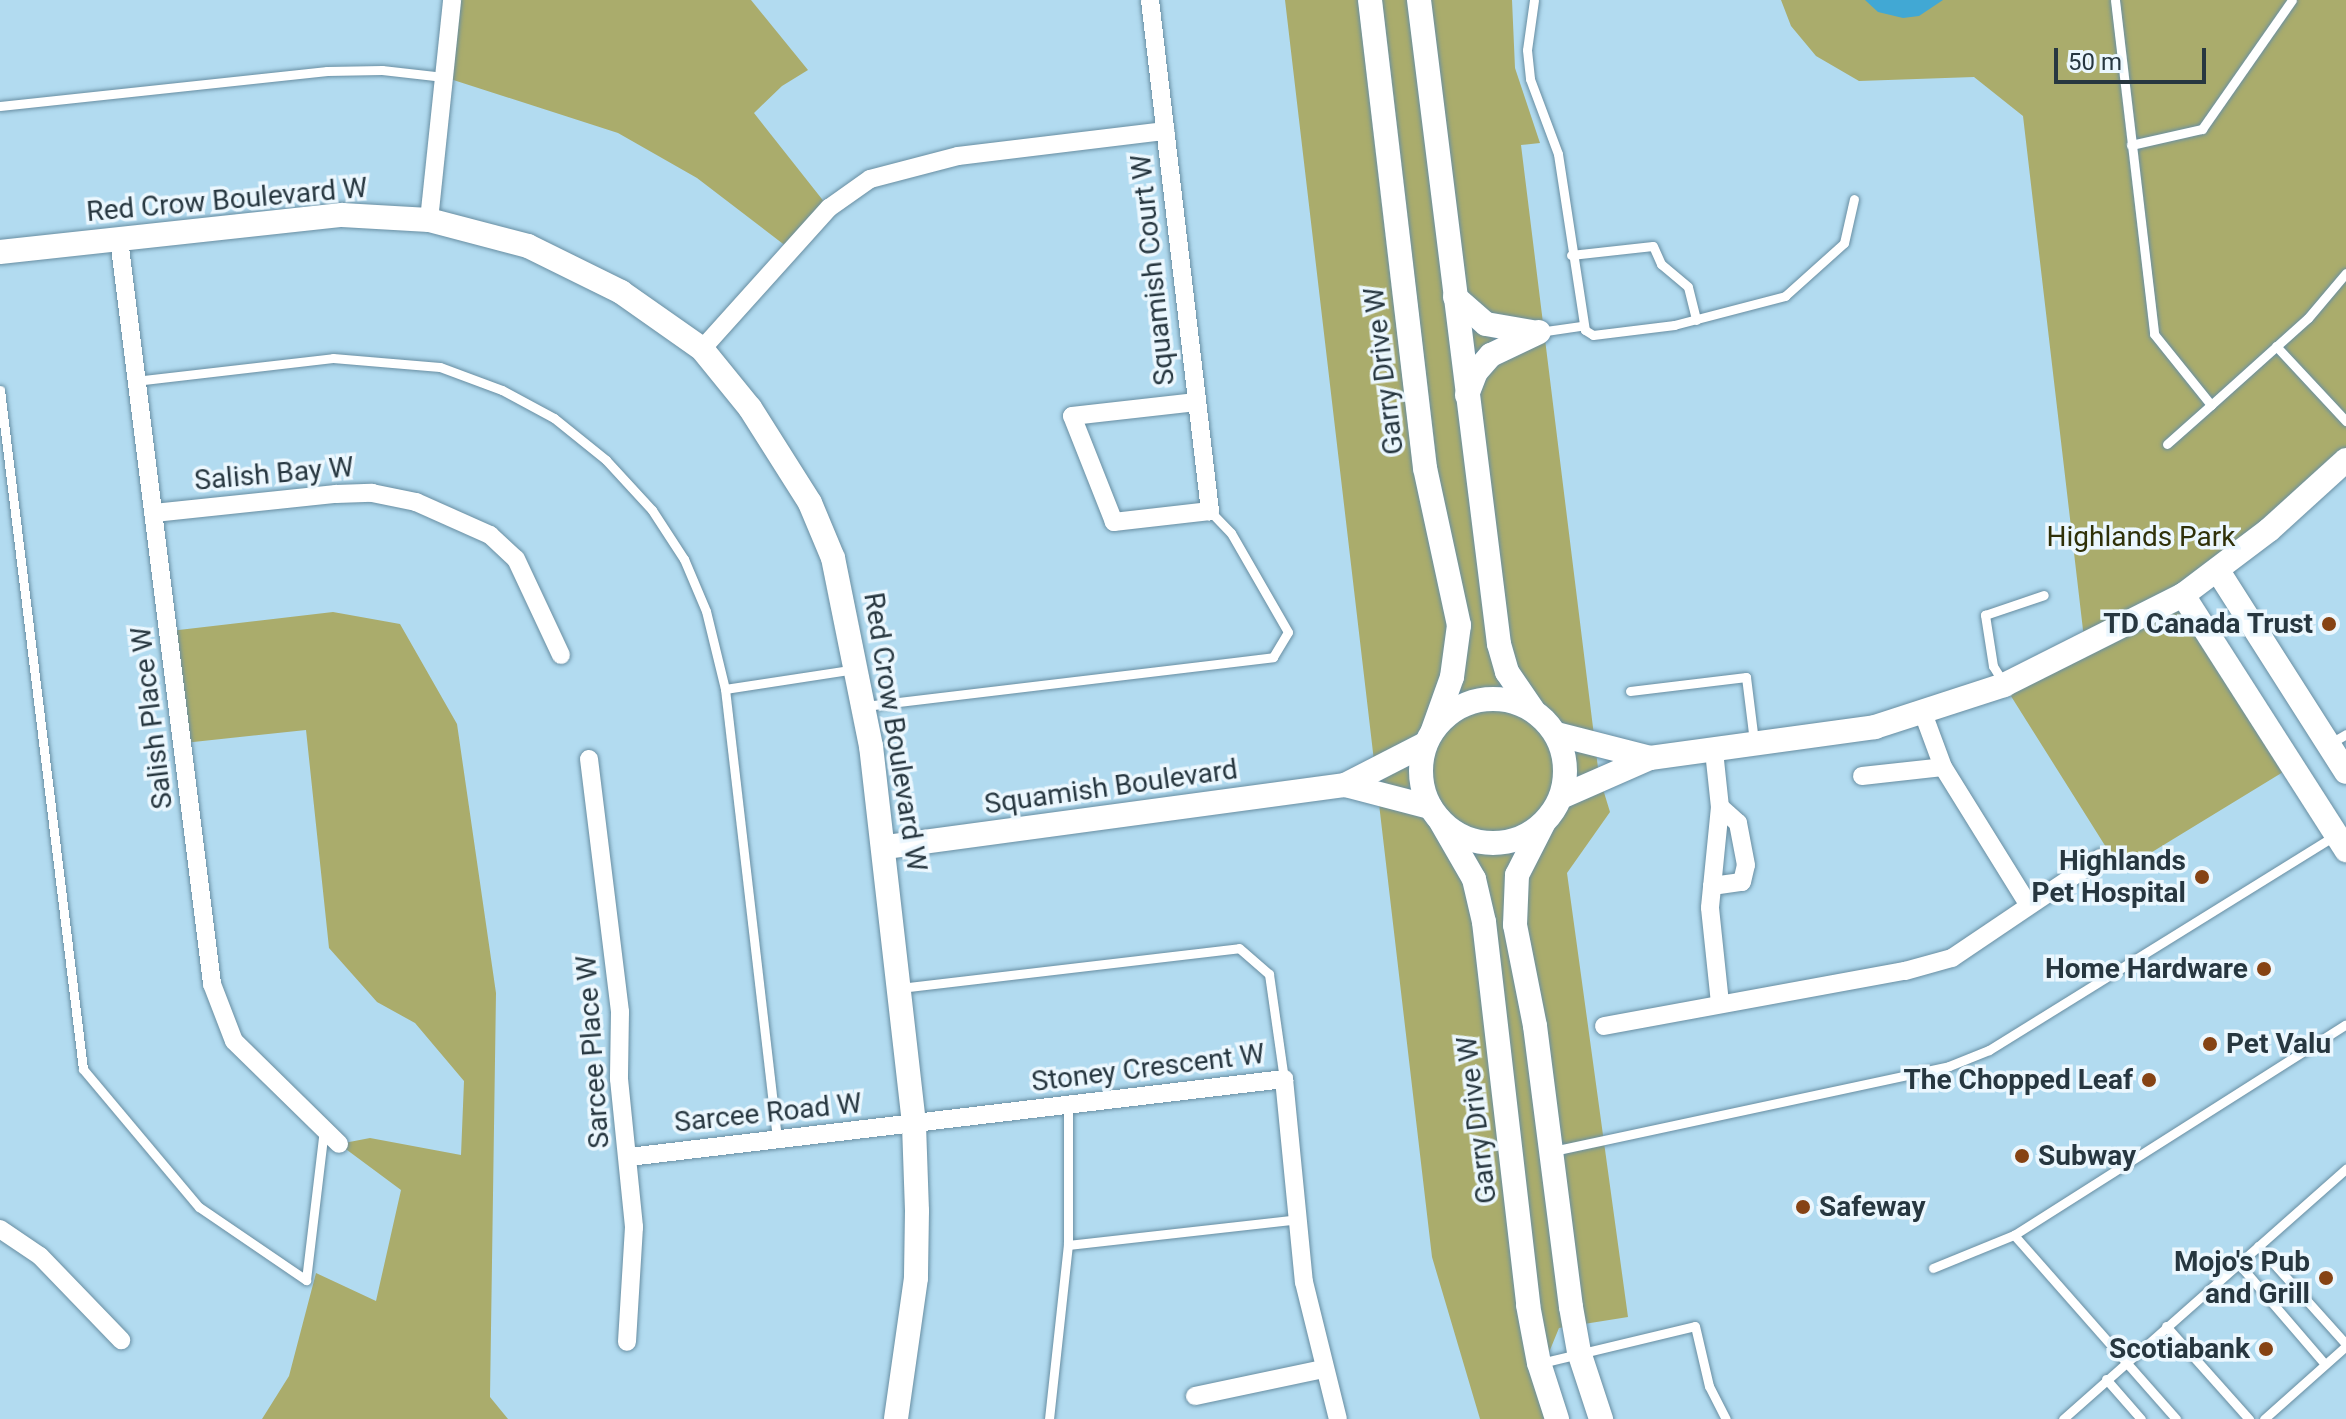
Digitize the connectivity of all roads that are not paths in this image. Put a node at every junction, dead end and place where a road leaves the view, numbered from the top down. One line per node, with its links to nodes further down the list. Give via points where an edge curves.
1 (452, 0): 8 (street)
2 (1150, 0): 10 (street, Squamish Court W)
3 (1370, 0): 46 (street, Garry Drive W, via 1425,468 1459,625 1452,677)
4 (1419, 0): 18 (street)
5 (1534, 0): 16 (lane, via 1527,50 1530,79 1558,154)
6 (2115, 0): 11 (lane)
7 (2292, 0): 11 (lane, via 2202,129)
8 (444, 77): 9 (lane, via 327,71); 13 (street)
9 (0, 106)
10 (1166, 131): 23 (street, Squamish Court W, via 958,156 870,179 829,208); 27 (street, Squamish Court W)
11 (2131, 145): 28 (lane, via 2154,334)
12 (1854, 199): 19 (lane, via 1844,243 1785,296)
13 (429, 220): 14 (street, Red Crow Boulevard W, via 342,215); 23 (street, Red Crow Boulevard W, via 528,246 573,266 621,292)
14 (119, 239): 15 (street, Red Crow Boulevard W); 24 (street, Salish Place W)
15 (0, 252)
16 (1571, 255): 19 (lane, via 1653,246 1661,264 1688,287); 20 (lane)
17 (2346, 273): 22 (lane, via 2328,298)
18 (1455, 297): 21 (street, via 1486,324); 26 (street)
19 (1696, 320): 20 (lane, via 1593,335)
20 (1580, 326): 21 (lane)
21 (1539, 332): 26 (street, via 1491,355 1476,372)
22 (2276, 346): 28 (lane); 29 (lane)
23 (702, 349): 38 (street, Red Crow Boulevard W, via 759,421 810,503 833,558)
24 (135, 381): 33 (street, Salish Place W); 40 (lane, via 333,358 381,359 440,367 502,390 554,418 606,460 652,510 684,559 706,611)
25 (0, 390): 72 (lane, via 83,1069 199,1207 306,1280)
26 (1467, 395): 43 (street, via 1499,644 1507,672)
27 (1196, 402): 32 (street, Squamish Court W); 32 (street, Squamish Court W, via 1072,416 1114,522)
28 (2211, 405): 30 (lane)
29 (2346, 421)
30 (2167, 444)
31 (2346, 460): 34 (street)
32 (1210, 511): 42 (lane, via 1231,533 1288,632 1273,657)
33 (154, 513): 37 (street, Salish Bay W, via 336,494 372,493 416,502 490,535 516,559); 72 (street, Salish Place W, via 203,925 219,1012 234,1041)
34 (2218, 571): 36 (street); 47 (street)
35 (2044, 595): 39 (lane, via 1985,615 1993,666)
36 (2183, 595): 39 (street); 60 (street)
37 (561, 655)
38 (859, 669): 40 (lane); 42 (street, Red Crow Boulevard W)
39 (2004, 685): 44 (street)
40 (725, 689): 73 (lane)
41 (1630, 691): 48 (lane, via 1746,677)
42 (865, 706): 61 (street, Red Crow Boulevard W)
43 (1533, 710): 45 (street); 46 (street, via 1504,699 1479,700 1457,708)
44 (1923, 713): 48 (street, via 1875,727); 52 (street)
45 (1556, 734): 50 (street); 56 (street, via 1565,765)
46 (1429, 737): 55 (street, Squamish Boulevard); 58 (street, via 1421,777)
47 (2337, 739): 53 (street)
48 (1755, 745): 49 (street)
49 (1714, 751): 50 (street); 57 (street)
50 (1650, 758): 56 (street)
51 (589, 759): 76 (street, Sarcee Place W, via 617,985 619,1079)
52 (1943, 767): 54 (street); 64 (street)
53 (2346, 772)
54 (1862, 776)
55 (1345, 785): 58 (street, Squamish Boulevard); 61 (street, Squamish Boulevard)
56 (1561, 797): 59 (street)
57 (1720, 807): 63 (street); 63 (street, via 1738,823 1746,865 1742,882)
58 (1435, 814): 59 (street, via 1467,839 1499,843); 91 (street, Garry Drive W, via 1474,879 1484,922)
59 (1543, 824): 75 (street, via 1527,848 1513,900)
60 (2341, 842): 75 (lane, via 1989,1050 1936,1069)
61 (886, 847): 65 (street, Red Crow Boulevard W)
62 (2100, 858): 64 (street)
63 (1712, 886): 66 (street, via 1712,946)
64 (2028, 904): 66 (street, via 1952,958)
65 (900, 988): 69 (lane, via 1239,948 1269,974); 71 (street, Red Crow Boulevard W)
66 (1720, 1003): 68 (street)
67 (2346, 1024): 80 (lane)
68 (1604, 1026)
69 (1284, 1079): 70 (street, Stoney Crescent W); 78 (street, Stoney Crescent W)
70 (1068, 1105): 71 (street, Stoney Crescent W); 81 (lane)
71 (914, 1125): 73 (street, Sarcee Road W); 96 (street, Red Crow Boulevard W, via 916,1278)
72 (324, 1130): 74 (street, Salish Place W)
73 (777, 1140): 76 (street, Sarcee Road W)
74 (339, 1144)
75 (1550, 1151): 89 (street)
76 (629, 1157): 87 (street, Sarcee Place W, via 635,1266)
77 (2346, 1169): 82 (lane)
78 (1298, 1219): 81 (lane); 93 (street, Stoney Crescent W)
79 (0, 1229): 86 (street, via 40,1256)
80 (2014, 1235): 84 (lane); 90 (lane)
81 (1068, 1245): 97 (lane)
82 (2258, 1246): 83 (lane); 88 (lane)
83 (2238, 1263): 85 (lane); 92 (lane)
84 (1933, 1268)
85 (2166, 1326): 90 (lane); 105 (lane)
86 (121, 1340)
87 (627, 1342)
88 (2346, 1345): 92 (lane)
89 (1579, 1352): 91 (lane); 100 (street); 101 (lane, via 1695,1326 1709,1386)
90 (2125, 1361): 94 (lane); 104 (lane)
91 (1539, 1363): 99 (street, Garry Drive W)
92 (2325, 1364): 106 (lane)
93 (1323, 1369): 95 (street); 98 (street, Stoney Crescent W)
94 (2106, 1379): 102 (lane); 103 (lane)
95 (1195, 1396)
96 (896, 1419)
97 (1049, 1419)
98 (1338, 1419)
99 (1557, 1419)
100 (1601, 1419)
101 (1726, 1419)
102 (2063, 1419)
103 (2141, 1419)
104 (2176, 1419)
105 (2249, 1419)
106 (2264, 1419)

